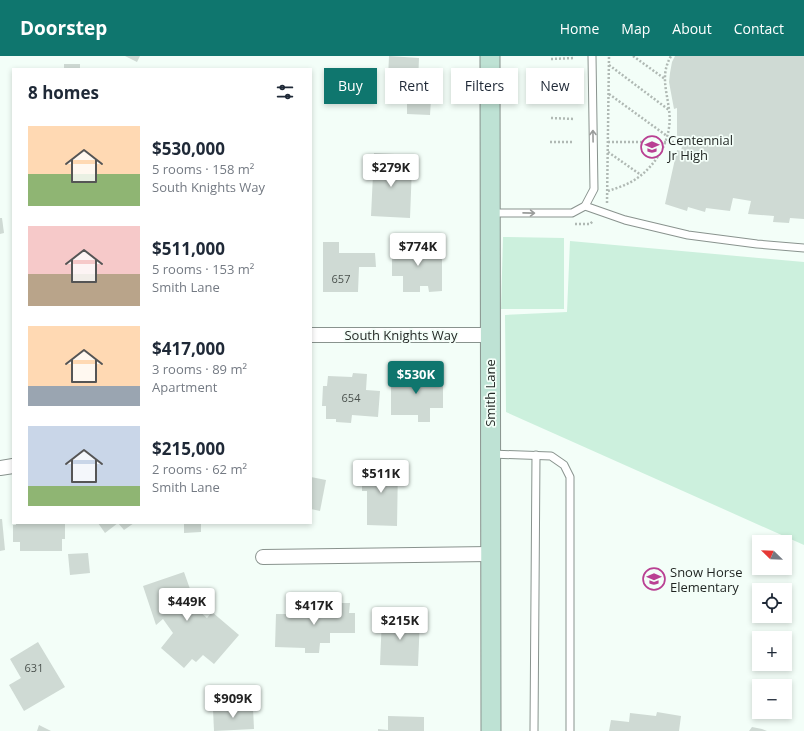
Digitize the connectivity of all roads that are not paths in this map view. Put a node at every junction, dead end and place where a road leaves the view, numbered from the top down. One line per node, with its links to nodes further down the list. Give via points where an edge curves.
1 (490, 56): 4 (street, Smith Lane)
2 (592, 56): 3 (lane, one-way to 2, via 594,188)
3 (585, 206): 4 (lane, one-way to 3, via 572,213); 5 (lane, via 625,220 688,235)
4 (490, 212): 7 (street, Smith Lane)
5 (804, 248)
6 (312, 335): 7 (street, South Knights Way)
7 (490, 335): 8 (street, Smith Lane)
8 (490, 454): 9 (lane); 12 (street, Smith Lane)
9 (536, 455): 15 (lane); 16 (lane, via 551,456 564,465 570,477)
10 (12, 466): 11 (street)
11 (0, 468)
12 (490, 554): 13 (street); 14 (street, Smith Lane)
13 (263, 557)
14 (491, 731)
15 (534, 731)
16 (570, 731)

